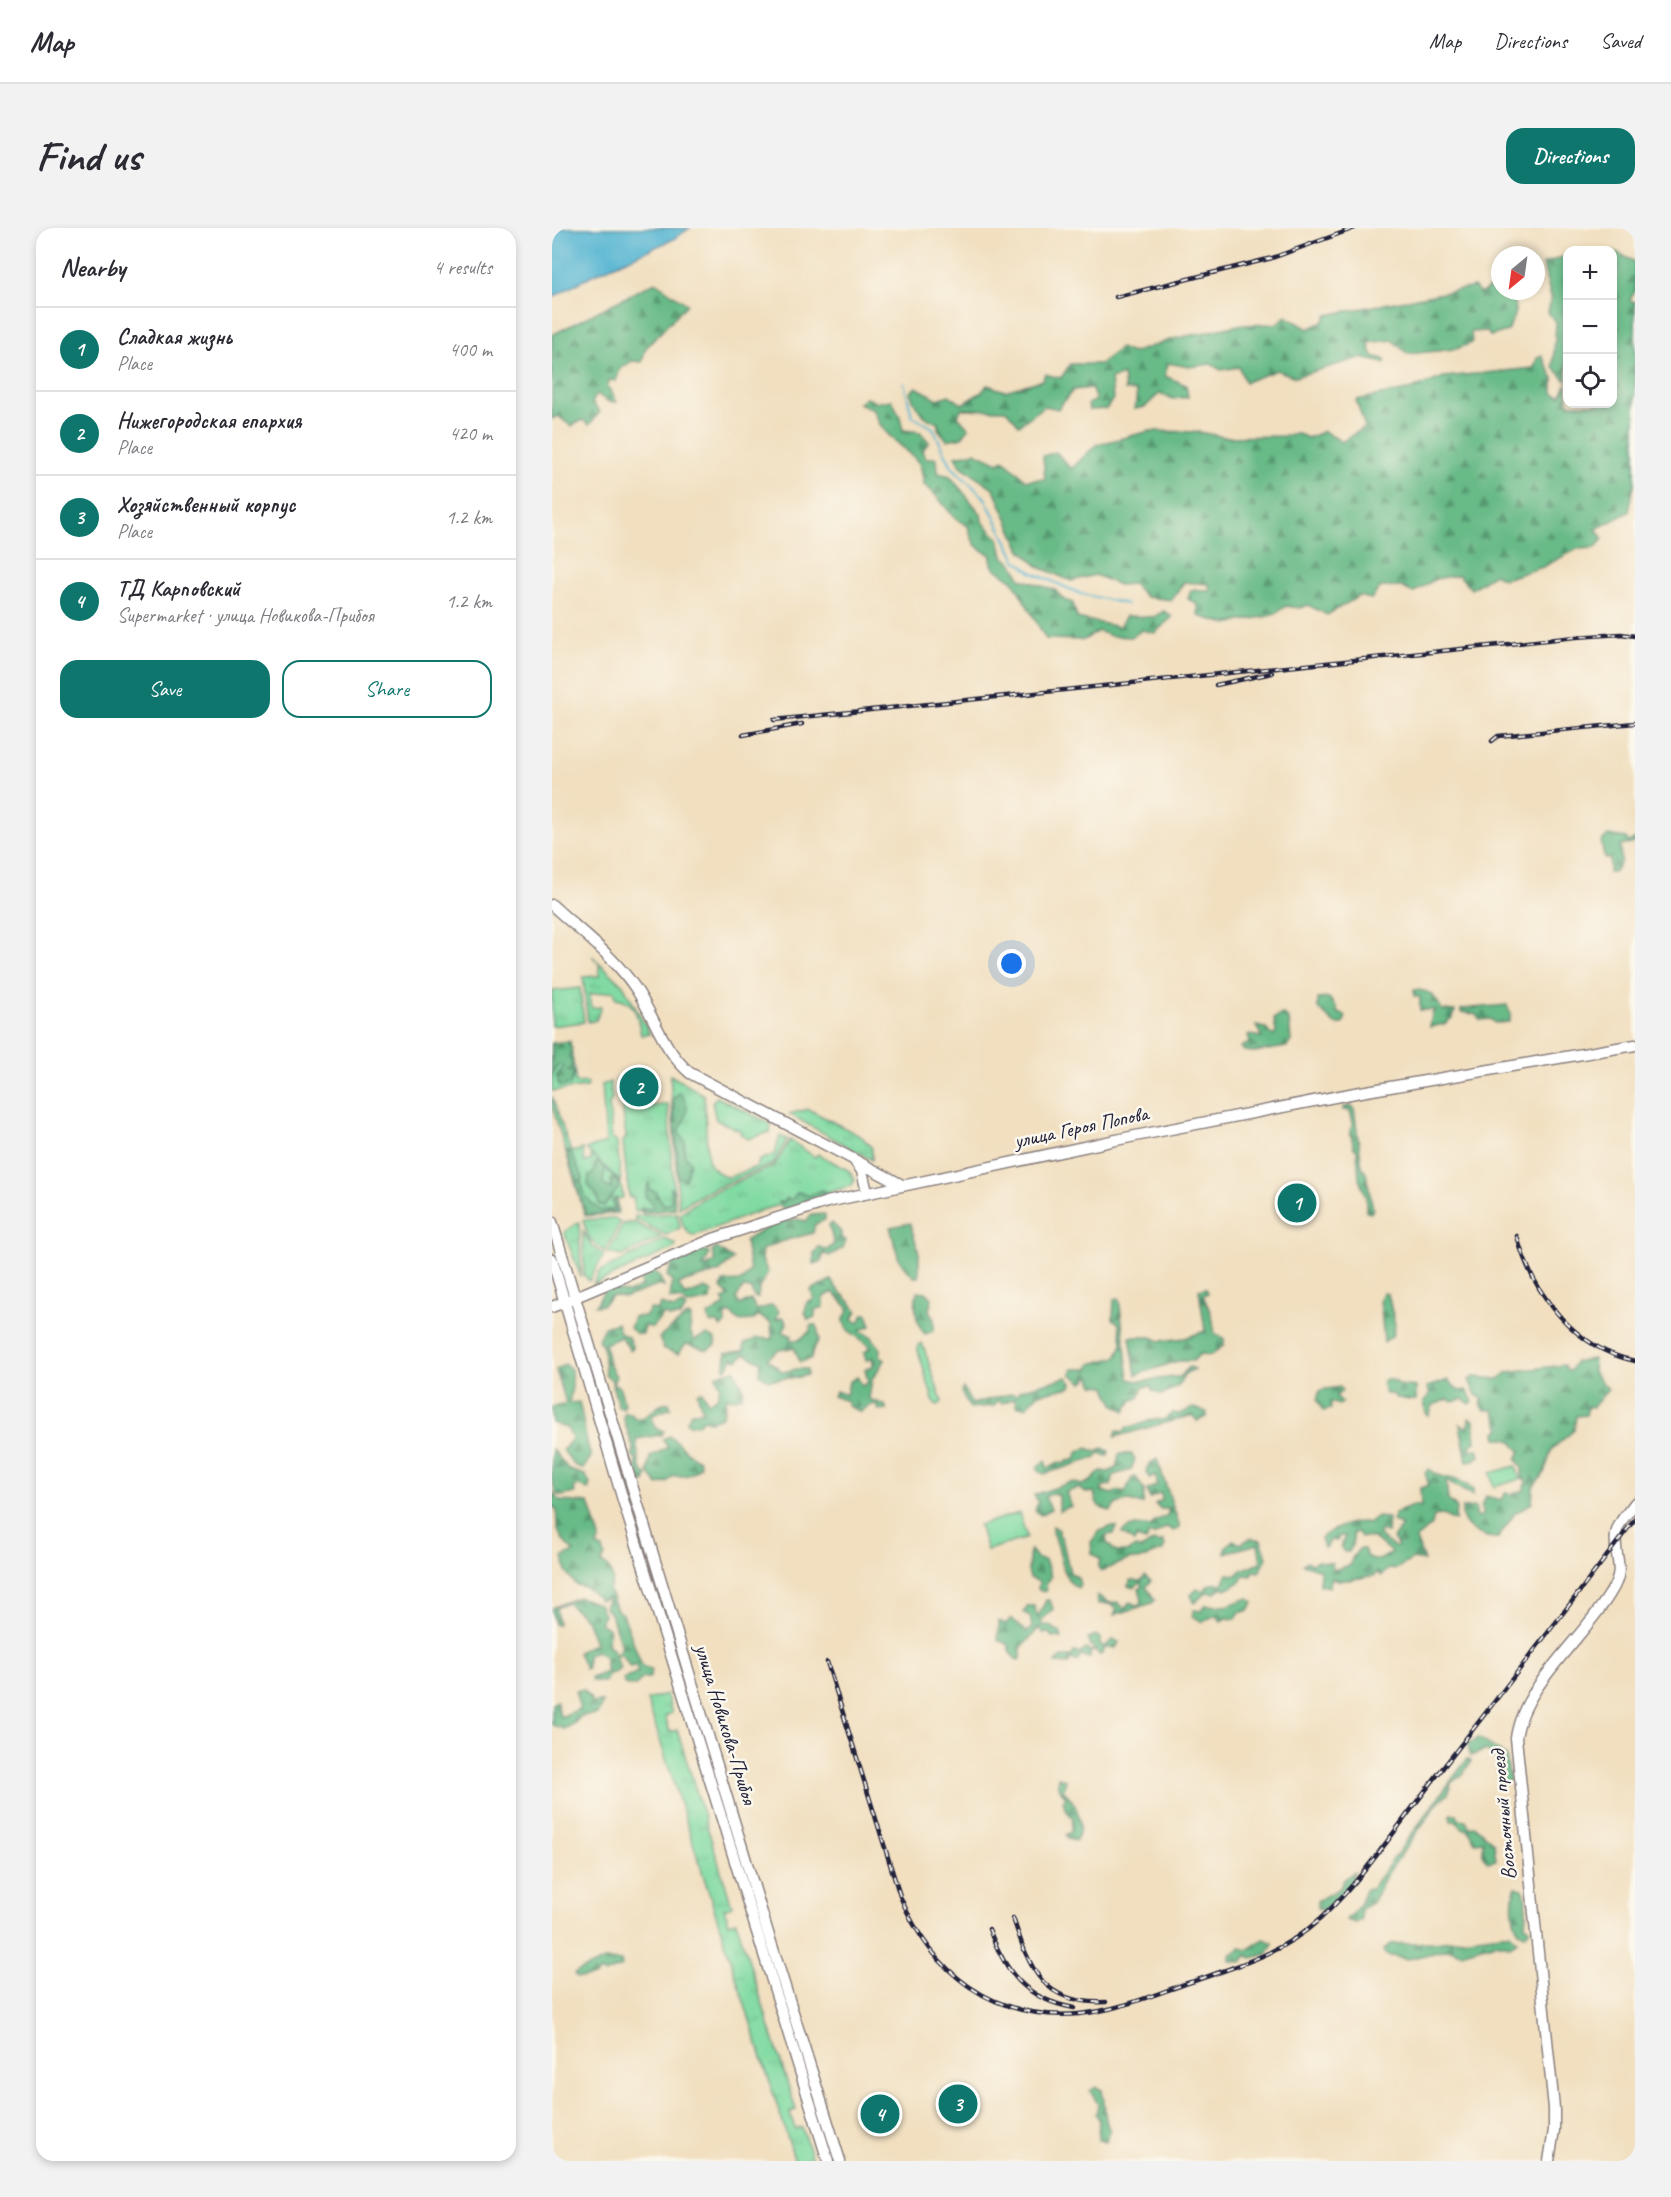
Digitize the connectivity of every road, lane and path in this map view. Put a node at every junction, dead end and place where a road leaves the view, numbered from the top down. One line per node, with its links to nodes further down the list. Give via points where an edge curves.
1 (552, 905): 3 (street, via 624,974 671,1054 690,1073)
2 (1635, 1045): 4 (street, улица Героя Попова, via 1355,1093)
3 (853, 1160): 4 (street); 5 (street, via 862,1171)
4 (902, 1185): 5 (street, улица Героя Попова)
5 (867, 1192): 8 (street, улица Героя Попова, via 735,1230)
6 (552, 1222): 8 (street, улица Новикова-Прибоя)
7 (552, 1259): 9 (street, улица Новикова-Прибоя)
8 (576, 1298): 9 (street, улица Героя Попова); 13 (street, улица Новикова-Прибоя)
9 (565, 1302): 10 (street, улица Героя Попова); 12 (street, улица Новикова-Прибоя)
10 (552, 1308)
11 (1635, 1503): 14 (street, Восточный проезд, via 1619,1524 1616,1535 1621,1566 1617,1583 1531,1697 1516,1738 1554,2108)
12 (828, 2161)
13 (840, 2161)
14 (1549, 2161)

